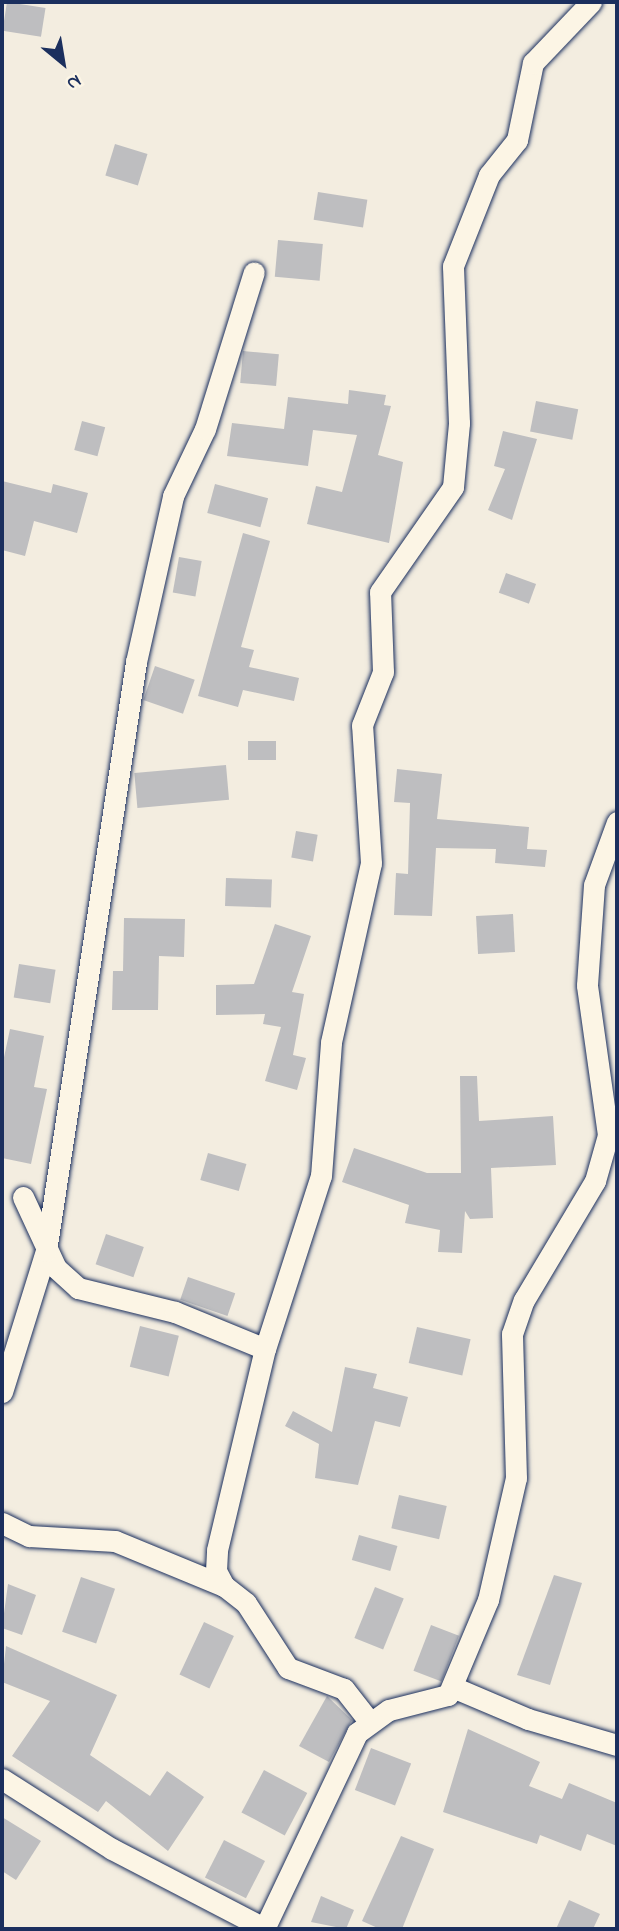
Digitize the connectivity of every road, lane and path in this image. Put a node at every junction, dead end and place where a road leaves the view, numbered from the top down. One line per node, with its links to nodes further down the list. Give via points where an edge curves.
1 (591, 2): 6 (street, via 533,63 517,140 489,175 453,266 459,423 453,487 380,592 383,672 362,725 371,863 331,1042 320,1176)
2 (254, 272): 5 (street, via 205,429 173,496 136,662)
3 (617, 822): 10 (street, via 594,885 587,985 608,1135 604,1159 524,1300 512,1334 516,1478 488,1600)
4 (23, 1197): 5 (street)
5 (46, 1251): 6 (street, via 78,1288 175,1312); 7 (street)
6 (265, 1349): 9 (street, via 217,1550 216,1571)
7 (2, 1392)
8 (2, 1523): 9 (street, via 29,1536 115,1541)
9 (224, 1586): 11 (street, via 246,1603 288,1668 344,1689)
10 (455, 1688): 11 (street); 12 (street, via 528,1719)
11 (369, 1721): 14 (street, via 356,1733)
12 (617, 1745)
13 (2, 1779): 14 (street, via 112,1849)
14 (264, 1929)

